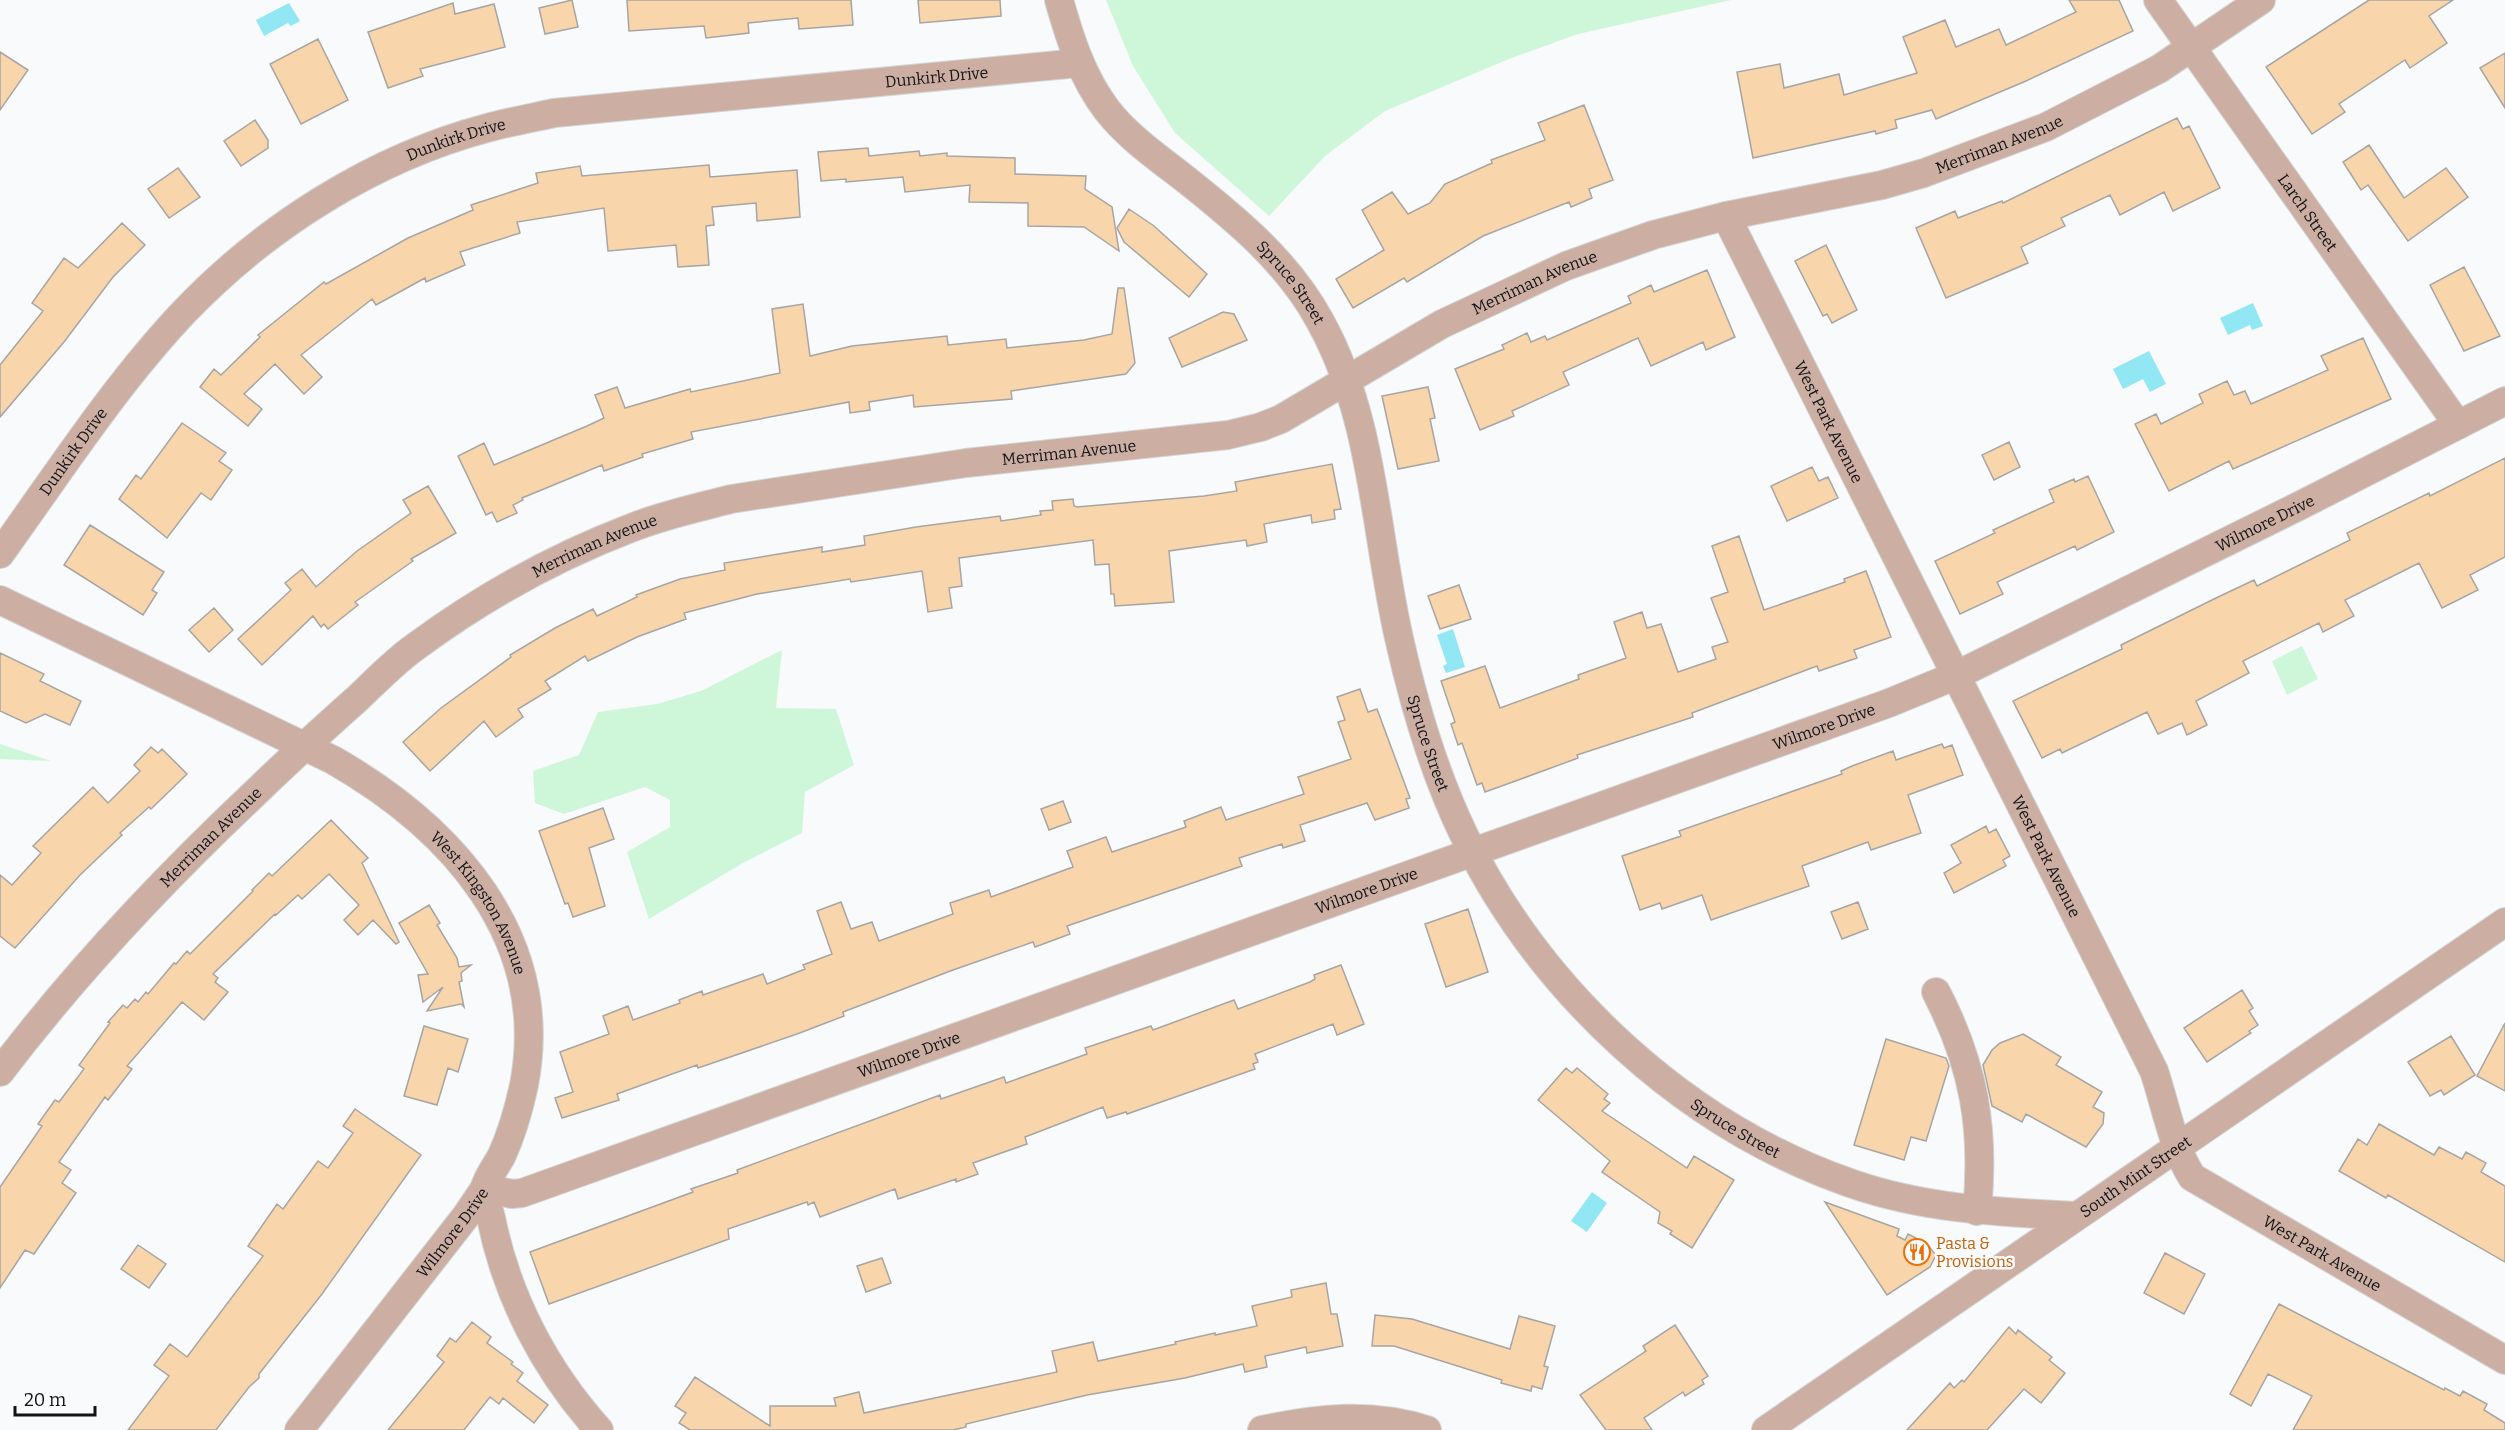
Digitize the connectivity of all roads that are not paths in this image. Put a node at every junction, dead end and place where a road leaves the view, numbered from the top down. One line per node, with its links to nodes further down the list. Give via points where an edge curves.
1 (1059, 0): 5 (street, Spruce Street)
2 (2158, 0): 4 (street, Larch Street)
3 (2261, 0): 4 (street, Merriman Avenue)
4 (2192, 49): 6 (street, Merriman Avenue, via 2046,127 1965,160 1882,185); 9 (street, Larch Street)
5 (1079, 63): 7 (street, Spruce Street, via 1108,111 1136,141 1239,221 1276,258 1321,322); 10 (street, Dunkirk Drive, via 554,113 486,128 421,151 356,182 292,220 239,260 185,311 143,358)
6 (1726, 216): 7 (street, Merriman Avenue, via 1653,235 1566,266 1482,303); 12 (street, West Park Avenue)
7 (1347, 380): 13 (street, Merriman Avenue, via 1281,419 1228,435 900,471 731,499 630,528 559,560 447,624 412,649); 14 (street, Spruce Street, via 1361,430 1398,637 1419,719)
8 (2505, 401): 9 (street, Wilmore Drive)
9 (2458, 425): 12 (street, Wilmore Drive)
10 (0, 554)
11 (0, 600): 13 (street, West Kingston Avenue)
12 (1957, 675): 14 (street, Wilmore Drive); 18 (street, West Park Avenue, via 2154,1071)
13 (305, 746): 17 (street, Merriman Avenue, via 119,929); 19 (street, West Kingston Avenue, via 370,783 430,829 462,862 490,900 510,942 528,1012 524,1084 512,1131)
14 (1474, 854): 19 (street, Wilmore Drive, via 522,1193); 20 (street, Spruce Street, via 1524,932 1565,986 1615,1038 1709,1113 1762,1146 1855,1185)
15 (2505, 922): 18 (street, South Mint Street)
16 (1936, 992): 20 (street, via 1954,1028 1973,1084 1981,1166)
17 (0, 1072)
18 (2175, 1147): 21 (street, South Mint Street); 22 (street, West Park Avenue, via 2200,1185)
19 (485, 1188): 24 (street, Wilmore Drive); 25 (street, via 507,1277 531,1335 578,1407)
20 (1977, 1211): 21 (street, Spruce Street)
21 (2075, 1216): 27 (street, South Mint Street)
22 (2505, 1360)
23 (1414, 1428): 26 (street, via 1365,1418 1320,1419)
24 (299, 1430)
25 (599, 1430)
26 (1262, 1430)
27 (1766, 1430)

